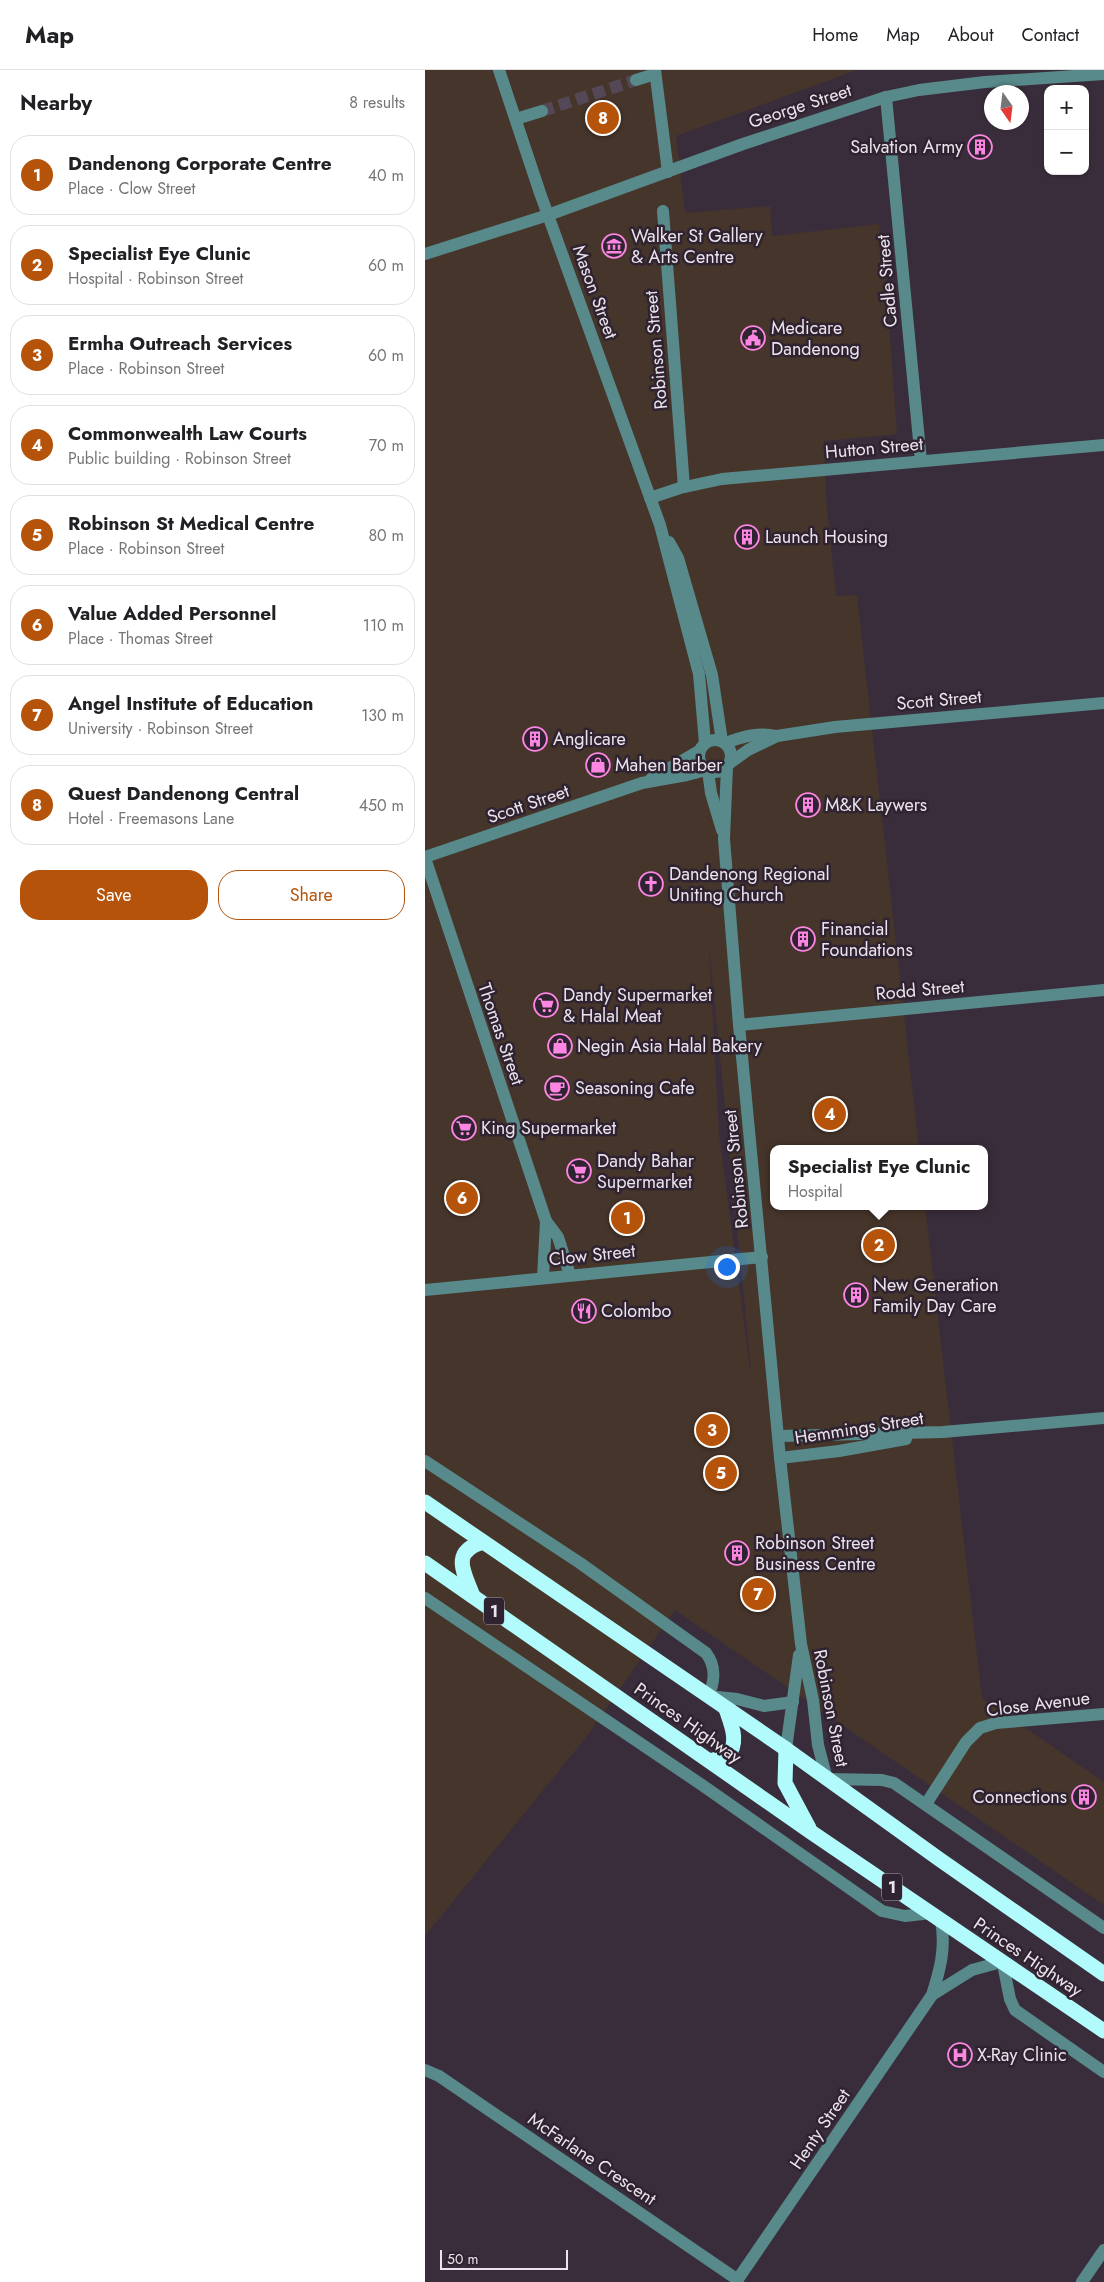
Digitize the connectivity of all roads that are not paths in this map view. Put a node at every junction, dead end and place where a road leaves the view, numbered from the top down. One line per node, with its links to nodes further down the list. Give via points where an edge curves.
1 (499, 70): 8 (street, Mason Street)
2 (655, 72): 5 (street); 9 (street)
3 (1104, 74): 4 (street, George Street)
4 (984, 76): 6 (street, George Street)
5 (636, 80)
6 (887, 97): 9 (street, George Street); 14 (street, Cadle Street)
7 (542, 110): 8 (street)
8 (516, 119): 11 (street, Mason Street)
9 (668, 172): 11 (street, George Street)
10 (663, 211): 15 (street, Robinson Street)
11 (548, 215): 12 (street, George Street); 16 (street, Mason Street)
12 (425, 254)
13 (1104, 445): 14 (street, Hutton Street)
14 (921, 461): 15 (street, Hutton Street, via 722,479)
15 (685, 487): 16 (street, Hutton Street)
16 (650, 498): 17 (street, Mason Street)
17 (659, 525): 20 (street, Mason Street, via 678,558 711,675); 21 (street, Mason Street, via 699,674)
18 (1104, 703): 19 (street, Scott Street, via 835,727)
19 (777, 736): 20 (street, Scott Street, via 765,733); 22 (street, Scott Street, via 748,750)
20 (724, 742): 21 (street, via 713,739); 22 (street, via 731,750)
21 (702, 747): 23 (street, via 700,763); 24 (street, Scott Street)
22 (729, 765): 23 (street, via 721,771); 25 (street, Robinson Street)
23 (707, 770): 24 (street, Scott Street); 25 (street, Robinson Street)
24 (642, 783): 26 (street, Scott Street)
25 (724, 839): 28 (street, Robinson Street)
26 (425, 857): 29 (street, Thomas Street)
27 (1104, 990): 28 (street, Rodd Street)
28 (739, 1025): 30 (street, Robinson Street)
29 (546, 1221): 31 (street, Thomas Street, via 558,1237); 32 (street, Thomas Street)
30 (762, 1257): 31 (street, Clow Street); 36 (street, Robinson Street)
31 (571, 1275): 32 (street, Clow Street)
32 (543, 1278): 33 (street, Clow Street)
33 (425, 1290)
34 (1104, 1418): 35 (street, Hemmings Street)
35 (943, 1432): 36 (street, Hemmings Street); 37 (street, Hemmings Street)
36 (779, 1436): 37 (street, Robinson Street)
37 (781, 1458): 44 (street, Robinson Street)
38 (425, 1461): 45 (street, Princes Highway, via 580,1563 706,1654 711,1661 713,1676)
39 (425, 1502): 40 (highway, Princes Highway)
40 (483, 1542): 42 (highway, via 469,1548 462,1558); 45 (highway, Princes Highway)
41 (425, 1562): 42 (highway, Princes Highway / 1)
42 (473, 1596): 50 (highway, Princes Highway / 1)
43 (425, 1598): 54 (street, via 882,1911)
44 (801, 1644): 46 (street, Robinson Street); 51 (street, Robinson Street)
45 (708, 1696): 46 (street, via 766,1706); 47 (highway, Princes Highway)
46 (793, 1702): 49 (street, Robinson Street)
47 (726, 1709): 49 (highway, Princes Highway); 50 (highway, via 734,1745 727,1756)
48 (1104, 1714): 52 (street, Close Avenue, via 979,1728 966,1742)
49 (786, 1749): 51 (highway, Princes Highway); 53 (highway, via 785,1783)
50 (710, 1761): 53 (highway, Princes Highway / 1)
51 (827, 1779): 52 (street, via 889,1781); 57 (highway, Princes Highway)
52 (926, 1804): 55 (street)
53 (811, 1832): 54 (highway, Princes Highway / 1)
54 (936, 1917): 56 (highway, Princes Highway / 1); 58 (street, Henty Street, via 944,1942 943,1960)
55 (1104, 1928)
56 (1002, 1963): 58 (street, Henty Street, via 972,1970); 59 (highway, Princes Highway / 1); 61 (street, via 1015,2010)
57 (1104, 1974)
58 (932, 1995): 63 (street, Henty Street)
59 (1104, 2031)
60 (425, 2070): 63 (street, McFarlane Crescent, via 439,2076)
61 (1104, 2072)
62 (1104, 2250): 64 (street)
63 (737, 2281)
64 (1082, 2282)

